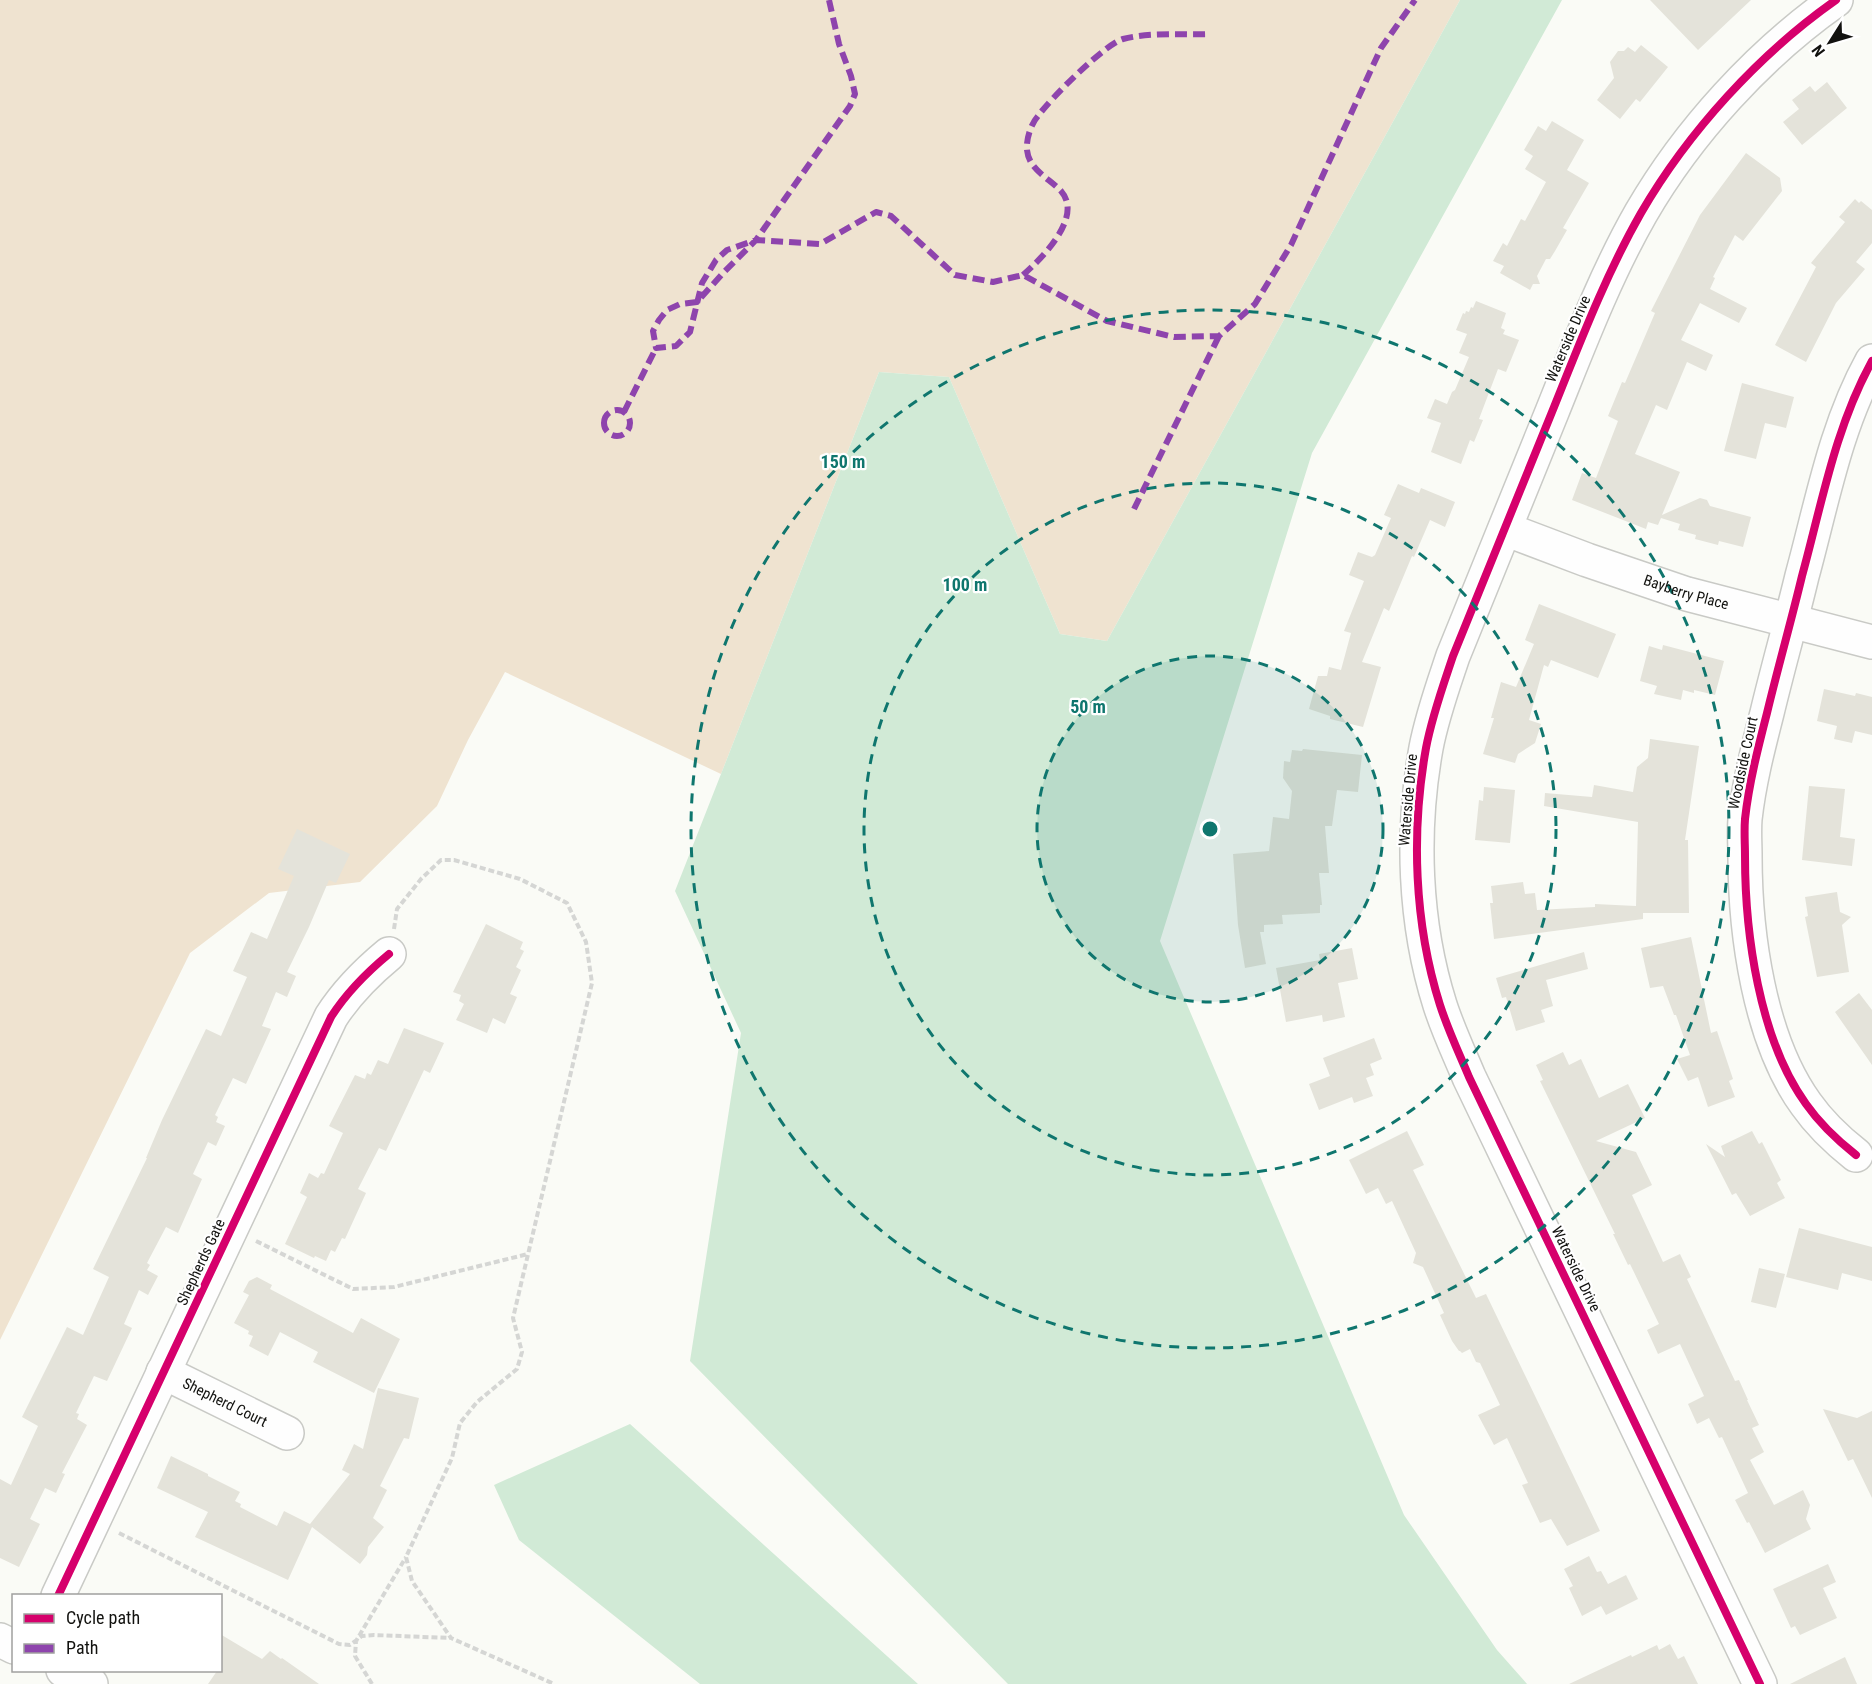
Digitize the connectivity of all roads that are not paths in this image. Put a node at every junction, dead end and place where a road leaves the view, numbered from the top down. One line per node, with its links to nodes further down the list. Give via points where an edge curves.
1 (1836, 0): 3 (street, Waterside Drive, via 1784,41 1727,98 1673,163 1642,212 1591,317)
2 (1872, 361): 4 (street, Woodside Court, via 1841,429)
3 (1505, 529): 4 (street, Bayberry Place, via 1687,594); 13 (street, Waterside Drive, via 1453,656 1426,746 1416,830 1419,898 1430,971 1468,1077)
4 (1790, 621): 5 (street, Bayberry Place); 7 (street, Woodside Court, via 1752,770 1745,821 1747,917 1754,964 1783,1063 1811,1110)
5 (1872, 642)
6 (389, 954): 8 (street, Shepherds Gate, via 345,995 332,1017)
7 (1856, 1155)
8 (163, 1372): 9 (street, Shepherd Court); 10 (street, Shepherds Gate)
9 (287, 1433)
10 (59, 1594)
11 (65, 1672): 12 (street)
12 (91, 1684)
13 (1760, 1684)

